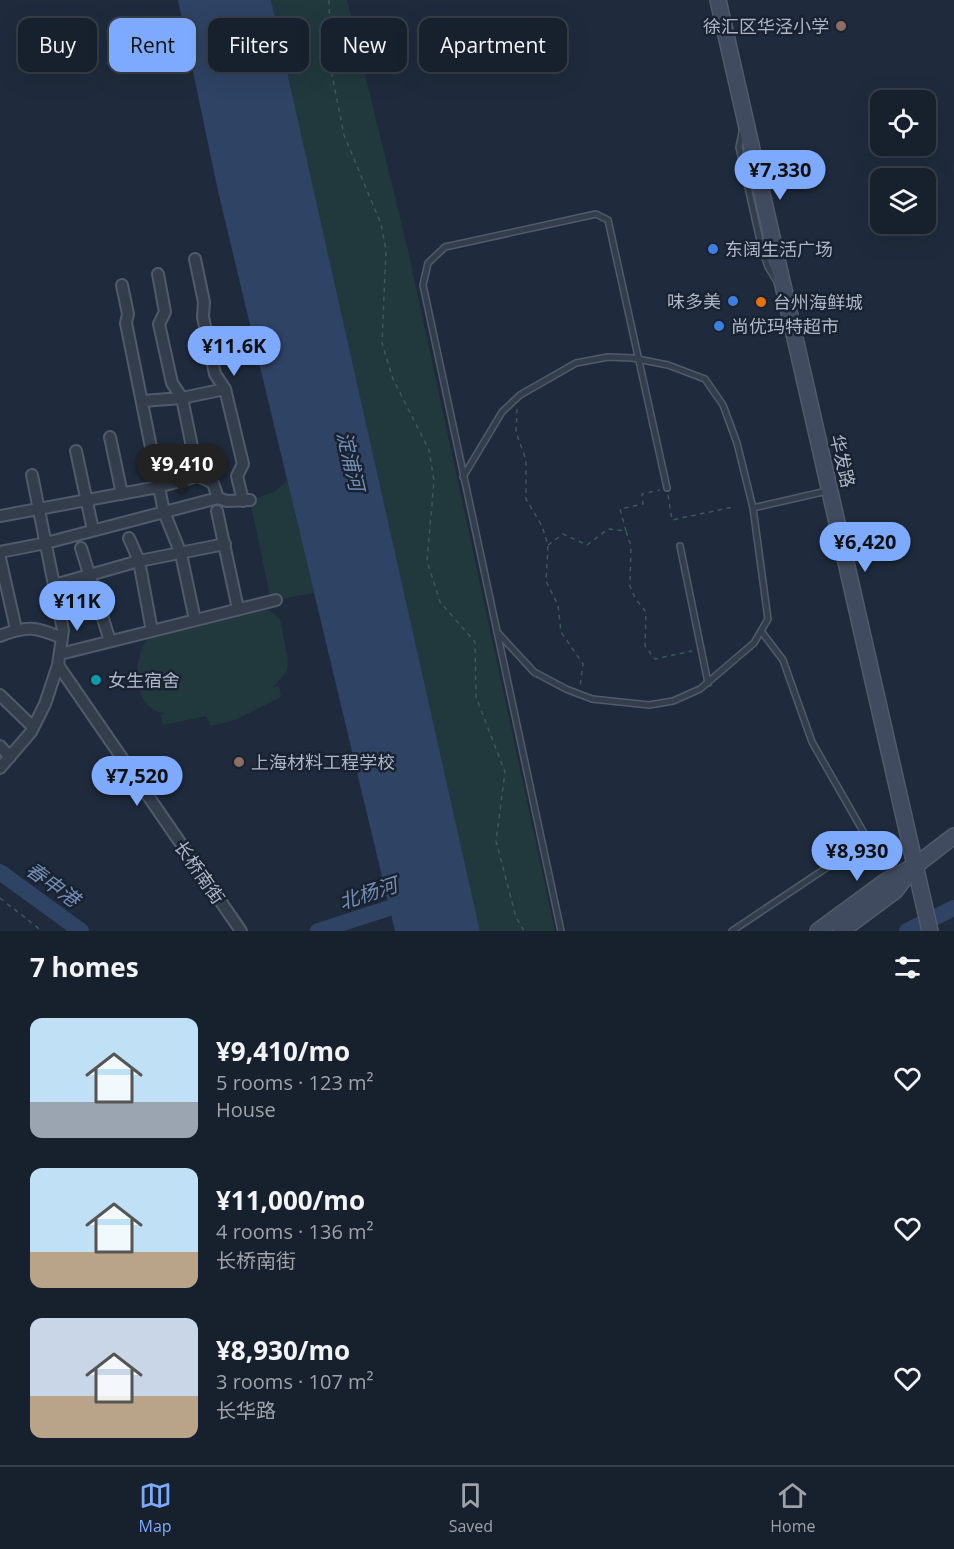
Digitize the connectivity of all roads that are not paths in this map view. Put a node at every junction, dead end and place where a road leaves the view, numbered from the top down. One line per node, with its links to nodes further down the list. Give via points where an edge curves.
1 (718, 0): 16 (street, 华发路)
2 (195, 258): 6 (street, via 215,374)
3 (158, 274): 7 (street, via 165,312 159,324 172,383)
4 (122, 285): 8 (street)
5 (637, 358): 13 (lane, via 608,357 576,363 516,398 502,412); 13 (lane, via 608,220 596,214 445,247 428,263 423,285); 15 (lane); 20 (lane, via 668,364 705,379 723,405)
6 (225, 389): 7 (street); 18 (street, via 243,464 237,476 247,500)
7 (182, 398): 8 (street); 12 (street)
8 (141, 401): 14 (street)
9 (110, 437): 17 (street)
10 (76, 451): 19 (street)
11 (32, 475): 21 (street)
12 (198, 476): 14 (street); 18 (street, via 213,483)
13 (463, 477): 43 (lane)
14 (158, 486): 17 (street); 23 (street)
15 (667, 488)
16 (830, 491): 20 (lane); 55 (street, 华发路)
17 (122, 494): 19 (street)
18 (218, 498): 23 (street)
19 (87, 500): 21 (street); 25 (street)
20 (753, 508): 42 (lane, via 768,619)
21 (39, 509): 24 (street); 27 (street)
22 (217, 511): 28 (street)
23 (164, 512): 25 (street); 32 (street)
24 (0, 516)
25 (93, 530): 27 (street)
26 (129, 538): 34 (street)
27 (46, 543): 31 (street); 36 (street)
28 (225, 544): 32 (street); 38 (street)
29 (680, 546): 48 (lane)
30 (81, 548): 35 (street)
31 (0, 552)
32 (181, 554): 34 (street); 39 (street)
33 (0, 558): 40 (street)
34 (139, 561): 35 (street); 41 (street)
35 (91, 574): 36 (street); 46 (street)
36 (54, 585): 45 (street)
37 (276, 600): 38 (street)
38 (238, 609): 39 (street)
39 (195, 620): 41 (street)
40 (16, 630): 44 (street); 45 (street, via 38,628)
41 (152, 631): 46 (street)
42 (761, 631): 48 (lane, via 754,643); 58 (lane, via 783,660 812,742 868,840)
43 (497, 632): 48 (lane, via 534,672 592,699 649,705 673,700); 57 (lane)
44 (0, 636)
45 (62, 638): 47 (street)
46 (110, 641): 47 (street)
47 (59, 659): 50 (street); 56 (street, 长桥南街)
48 (708, 683)
49 (0, 695): 50 (street)
50 (33, 727): 52 (street)
51 (0, 746): 52 (street)
52 (10, 756): 53 (street)
53 (0, 768)
54 (954, 836): 55 (street)
55 (915, 866): 59 (street, via 886,881); 60 (street, via 895,891); 61 (street, 华发路)
56 (241, 931)
57 (561, 931)
58 (732, 931)
59 (818, 931)
60 (841, 931)
61 (930, 931)

